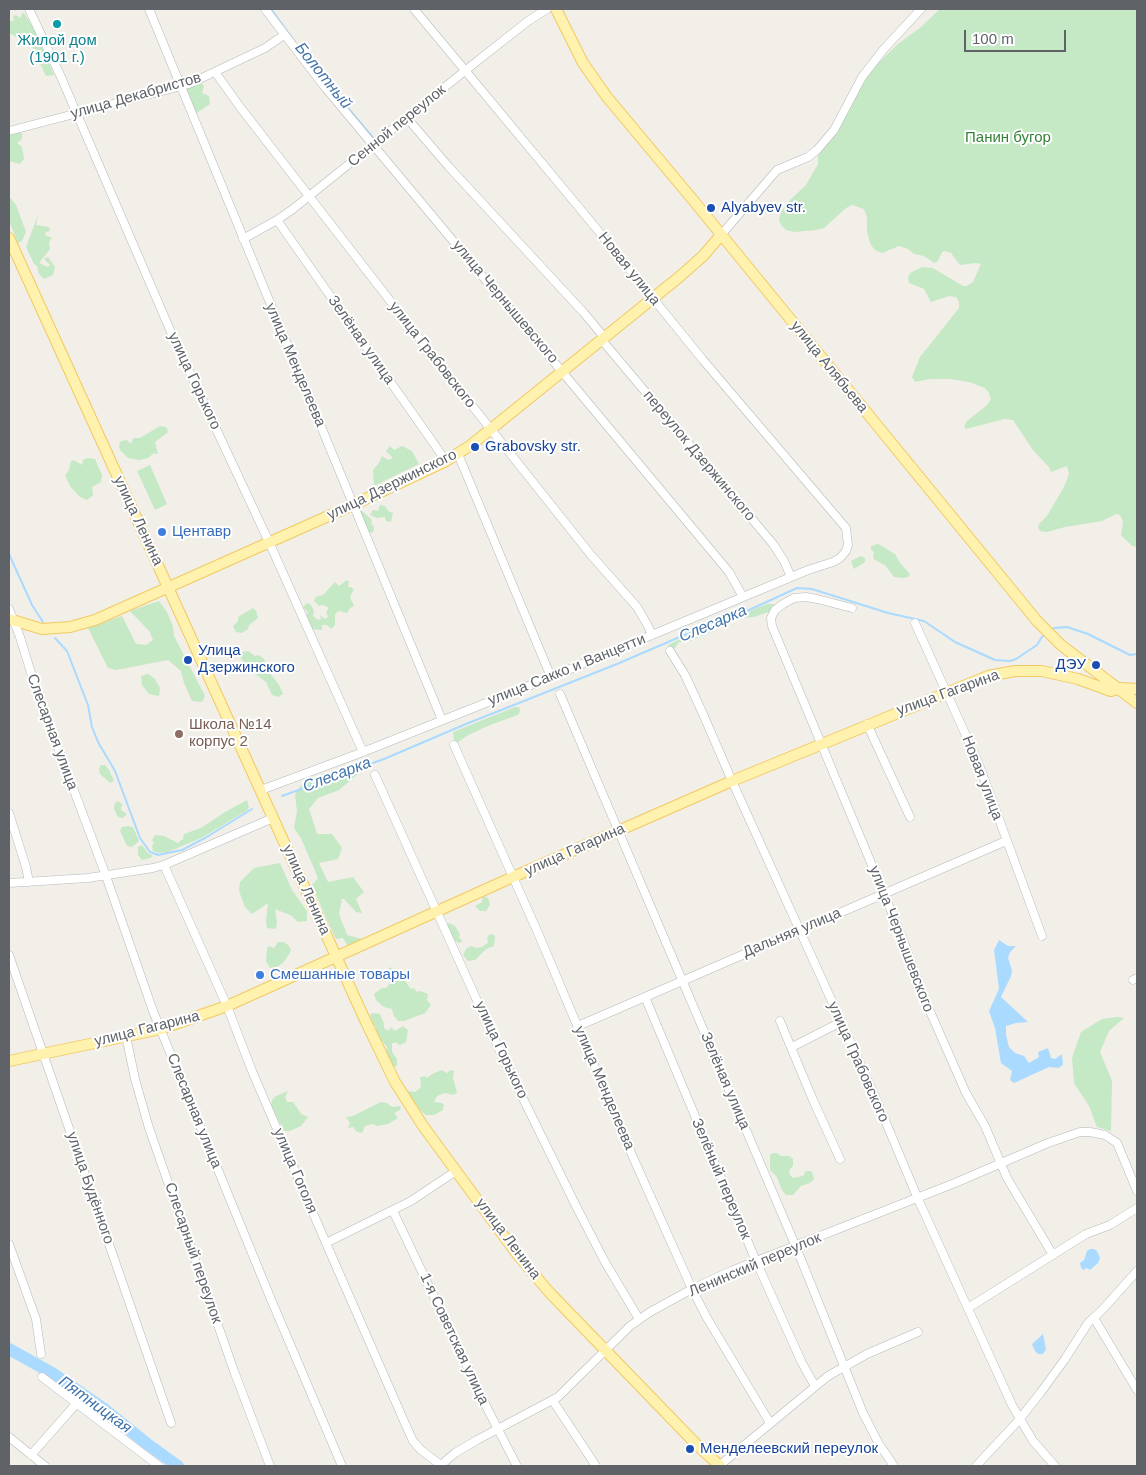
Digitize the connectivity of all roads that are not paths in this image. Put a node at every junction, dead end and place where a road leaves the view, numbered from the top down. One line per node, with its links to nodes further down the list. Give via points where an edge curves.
1 (29, 9): 12 (street, улица Горького)
2 (149, 9): 11 (street, улица Менделеева)
3 (265, 9): 8 (street, улица Чернышевского)
4 (414, 9): 9 (street, Новая улица)
5 (547, 9): 9 (street, Сенной переулок)
6 (556, 9): 18 (main road, улица Алябьева, via 596,83)
7 (921, 9): 18 (street, via 862,77 834,130 817,150 777,170)
8 (284, 35): 10 (street, улица Декабристов); 15 (street, улица Чернышевского)
9 (466, 70): 13 (street, Сенной переулок); 21 (street, Новая улица)
10 (215, 72): 11 (street, улица Декабристов); 16 (street, улица Грабовского)
11 (180, 87): 12 (street, улица Декабристов); 20 (street, улица Менделеева)
12 (76, 113): 14 (street, улица Декабристов); 29 (street, улица Горького, via 177,346)
13 (407, 118): 15 (street, Сенной переулок); 22 (street, переулок Дзержинского)
14 (9, 131)
15 (373, 145): 16 (street, Сенной переулок); 23 (street, улица Чернышевского)
16 (309, 196): 17 (street, Сенной переулок); 24 (street, улица Грабовского)
17 (277, 220): 20 (street, Сенной переулок); 26 (street, Зелёная улица)
18 (721, 235): 21 (main road, улица Дзержинского, via 702,256); 39 (main road, улица Алябьева, via 1037,621)
19 (9, 238): 31 (main road, улица Ленина)
20 (243, 239): 27 (street, улица Менделеева)
21 (652, 298): 22 (main road, улица Дзержинского); 28 (street, Новая улица)
22 (603, 338): 23 (main road, улица Дзержинского); 30 (street, переулок Дзержинского, via 773,544)
23 (562, 371): 24 (main road, улица Дзержинского); 32 (street, улица Чернышевского, via 728,572)
24 (491, 430): 25 (main road, улица Дзержинского); 37 (street, улица Грабовского, via 637,607)
25 (458, 454): 26 (main road, улица Дзержинского); 40 (street)
26 (446, 460): 27 (main road, улица Дзержинского)
27 (353, 505): 29 (main road, улица Дзержинского); 47 (street, улица Менделеева)
28 (846, 528): 30 (street, улица Сакко и Ванцетти, via 848,545 840,558)
29 (269, 542): 31 (main road, улица Дзержинского); 51 (street, улица Горького)
30 (791, 577): 32 (street, улица Сакко и Ванцетти)
31 (169, 588): 35 (main road, улица Дзержинского, via 77,626 42,629); 54 (main road, улица Ленина)
32 (743, 597): 37 (street, улица Сакко и Ванцетти)
33 (852, 608): 49 (street, улица Чернышевского, via 817,598 800,597 788,600 772,614 774,630)
34 (9, 609): 35 (street, Слесарная улица)
35 (11, 620): 61 (street, Слесарная улица)
36 (915, 623): 44 (street, Новая улица)
37 (652, 635): 40 (street, улица Сакко и Ванцетти)
38 (670, 651): 53 (street, улица Грабовского, via 692,689)
39 (1088, 665): 41 (main road, via 1088,675); 42 (main road, улица Алябьева)
40 (551, 678): 47 (street, улица Сакко и Ванцетти)
41 (1078, 679): 42 (main road, улица Гагарина, via 1111,691); 44 (main road, улица Гагарина, via 1042,671 1008,672)
42 (1120, 688): 43 (main road); 46 (main road)
43 (1137, 688)
44 (947, 692): 48 (main road, улица Гагарина); 59 (street, Новая улица, via 978,762)
45 (560, 694): 58 (street, Зелёная улица)
46 (1137, 703)
47 (442, 720): 51 (street, улица Сакко и Ванцетти)
48 (867, 724): 49 (main road, улица Гагарина); 56 (street)
49 (822, 744): 53 (main road, улица Гагарина); 65 (street, улица Чернышевского)
50 (454, 745): 62 (street, улица Менделеева)
51 (363, 752): 54 (street, улица Сакко и Ванцетти)
52 (375, 775): 66 (street, улица Горького)
53 (732, 781): 58 (main road, улица Гагарина); 67 (street, улица Грабовского)
54 (261, 790): 57 (main road, улица Ленина)
55 (9, 813): 63 (street)
56 (910, 817)
57 (273, 818): 60 (street); 70 (main road, улица Ленина)
58 (618, 831): 62 (main road, улица Гагарина); 71 (street, Зелёная улица)
59 (1006, 841): 65 (street, Дальняя улица); 68 (street, Новая улица)
60 (164, 865): 61 (street); 73 (street, улица Гоголя)
61 (106, 876): 63 (street); 77 (street, Слесарная улица)
62 (513, 877): 66 (main road, улица Гагарина); 76 (street, улица Менделеева)
63 (29, 882): 64 (street)
64 (9, 883)
65 (885, 894): 67 (street, Дальняя улица); 83 (street, улица Чернышевского, via 927,1006)
66 (437, 912): 70 (main road, улица Гагарина); 98 (street, улица Горького, via 503,1058 576,1206)
67 (798, 929): 71 (street, Дальняя улица); 75 (street, улица Грабовского)
68 (1042, 936)
69 (9, 954): 80 (street, улица Будённого)
70 (337, 958): 73 (main road, улица Гагарина); 84 (main road, улица Ленина, via 395,1082)
71 (681, 980): 72 (street, Дальняя улица); 91 (street, Зелёная улица)
72 (645, 996): 76 (street, Дальняя улица); 93 (street, Зелёный переулок)
73 (227, 1006): 77 (main road, улица Гагарина); 89 (street, улица Гоголя)
74 (780, 1021): 79 (street)
75 (842, 1022): 79 (street); 86 (street, улица Грабовского)
76 (578, 1026): 95 (street, улица Менделеева)
77 (161, 1029): 78 (main road, улица Гагарина); 118 (street, Слесарная улица)
78 (126, 1036): 80 (main road, улица Гагарина); 117 (street, Слесарный переулок, via 149,1128)
79 (792, 1047): 82 (street)
80 (43, 1054): 81 (main road, улица Гагарина); 109 (street, улица Будённого)
81 (9, 1061)
82 (840, 1159)
83 (1000, 1164): 85 (street, Ленинский переулок, via 1072,1134 1090,1132 1105,1135 1117,1143); 86 (street, Ленинский переулок); 92 (street, улица Чернышевского)
84 (456, 1171): 88 (street); 100 (main road, улица Ленина, via 538,1279)
85 (1137, 1191)
86 (918, 1199): 91 (street, Ленинский переулок); 96 (street, улица Грабовского)
87 (1137, 1208): 92 (street)
88 (393, 1211): 89 (street); 111 (street, 1-я Советская улица)
89 (326, 1243): 114 (street, улица Гоголя, via 413,1440)
90 (9, 1244): 101 (street, via 36,1319)
91 (796, 1247): 93 (street, Ленинский переулок); 102 (street, Зелёная улица)
92 (1053, 1255): 96 (street)
93 (756, 1261): 95 (street, Ленинский переулок); 104 (street, Зелёный переулок)
94 (1137, 1271): 97 (street)
95 (692, 1289): 98 (street, Ленинский переулок); 110 (street, улица Менделеева)
96 (968, 1308): 108 (street, улица Грабовского)
97 (1094, 1318): 105 (street); 108 (street, via 1084,1327 1057,1371)
98 (639, 1319): 100 (street, Ленинский переулок)
99 (918, 1332): 102 (street)
100 (605, 1350): 106 (street, Ленинский переулок); 121 (main road, улица Ленина)
101 (41, 1354)
102 (844, 1366): 104 (street); 122 (street, Зелёная улица, via 867,1422)
103 (42, 1377): 107 (street)
104 (815, 1386): 110 (street)
105 (1137, 1390)
106 (553, 1401): 111 (street, Ленинский переулок); 120 (street)
107 (76, 1404): 113 (street); 116 (street)
108 (1019, 1420): 123 (street); 124 (street, улица Грабовского)
109 (170, 1423)
110 (770, 1423): 121 (street)
111 (497, 1429): 114 (street, Ленинский переулок); 119 (street, 1-я Советская улица)
112 (9, 1437): 113 (street)
113 (31, 1455): 115 (street)
114 (442, 1465)
115 (45, 1466)
116 (159, 1466)
117 (270, 1466)
118 (342, 1466)
119 (517, 1466)
120 (596, 1466)
121 (720, 1466)
122 (894, 1466)
123 (976, 1466)
124 (1055, 1466)

